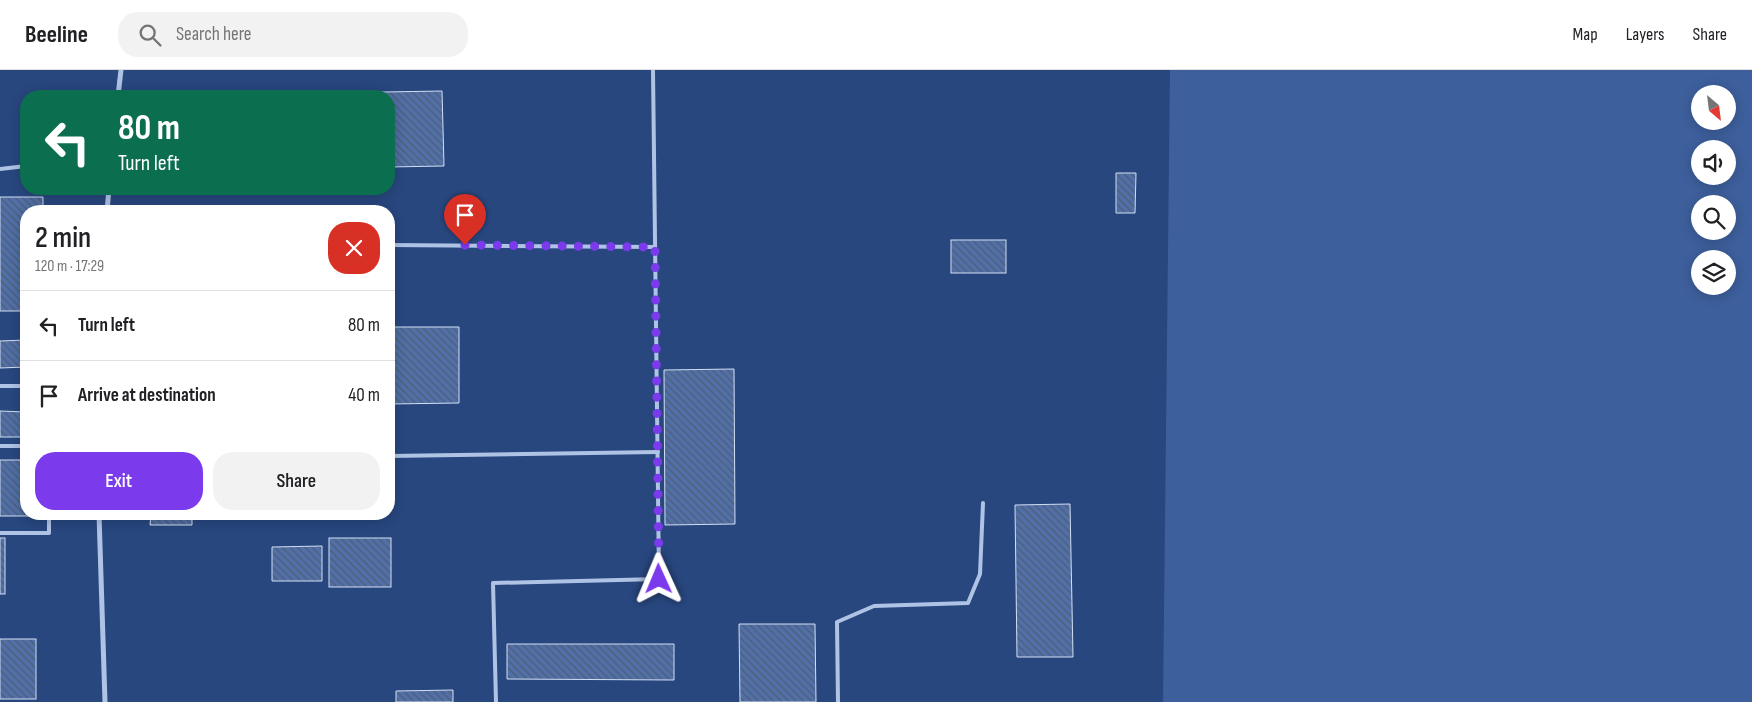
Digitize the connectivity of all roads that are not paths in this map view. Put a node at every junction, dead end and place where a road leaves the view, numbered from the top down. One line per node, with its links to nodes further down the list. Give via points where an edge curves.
1 (121, 70): 3 (street)
2 (653, 70): 7 (lane)
3 (119, 90)
4 (20, 167): 5 (lane)
5 (0, 169)
6 (395, 245): 7 (lane)
7 (655, 247): 12 (lane)
8 (0, 386): 9 (lane)
9 (20, 386)
10 (0, 446): 11 (lane)
11 (20, 446)
12 (658, 452): 13 (lane); 19 (lane, via 659,579 493,584)
13 (395, 456)
14 (983, 503): 20 (lane, via 980,574 968,603 874,606 837,622)
15 (49, 520): 17 (lane, via 50,533)
16 (99, 520): 18 (street)
17 (0, 533)
18 (105, 702)
19 (496, 702)
20 (838, 702)

